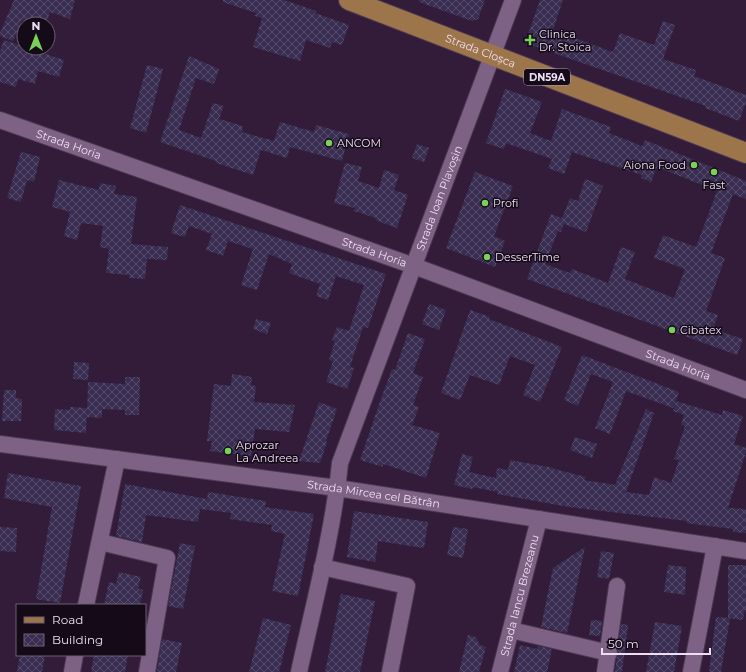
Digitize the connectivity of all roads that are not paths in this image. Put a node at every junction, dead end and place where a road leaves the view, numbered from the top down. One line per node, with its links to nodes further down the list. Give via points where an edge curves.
1 (349, 0): 3 (main road, Strada Cloșca / DN59A)
2 (513, 0): 3 (street, Strada Ioan Plavoșin)
3 (492, 56): 5 (main road, Strada Cloșca / DN59A); 6 (street, Strada Ioan Plavoșin)
4 (0, 120): 6 (street, Strada Horia)
5 (746, 152)
6 (414, 266): 7 (street, Strada Horia); 10 (street, Strada Ioan Plavoșin, via 340,463)
7 (746, 390)
8 (0, 444): 9 (street, Strada Mircea cel Bătrân)
9 (117, 459): 10 (street, Strada Mircea cel Bătrân); 12 (street)
10 (337, 488): 11 (street, Strada Mircea cel Bătrân); 15 (street, Strada Ioan Plavoșin)
11 (539, 519): 13 (street, Strada Mircea cel Bătrân); 18 (street, Strada Iancu Brezeanu)
12 (100, 542): 17 (street); 22 (street, via 167,558)
13 (715, 546): 14 (street, Strada Mircea cel Bătrân); 27 (street)
14 (746, 551)
15 (322, 567): 23 (street, Strada Ioan Plavoșin); 24 (street, via 407,586)
16 (617, 586): 19 (street)
17 (86, 604)
18 (511, 630): 19 (street); 25 (street, Strada Iancu Brezeanu)
19 (608, 653): 26 (street)
20 (75, 656): 21 (street)
21 (72, 672)
22 (147, 672)
23 (299, 672)
24 (390, 672)
25 (500, 672)
26 (604, 672)
27 (691, 672)

